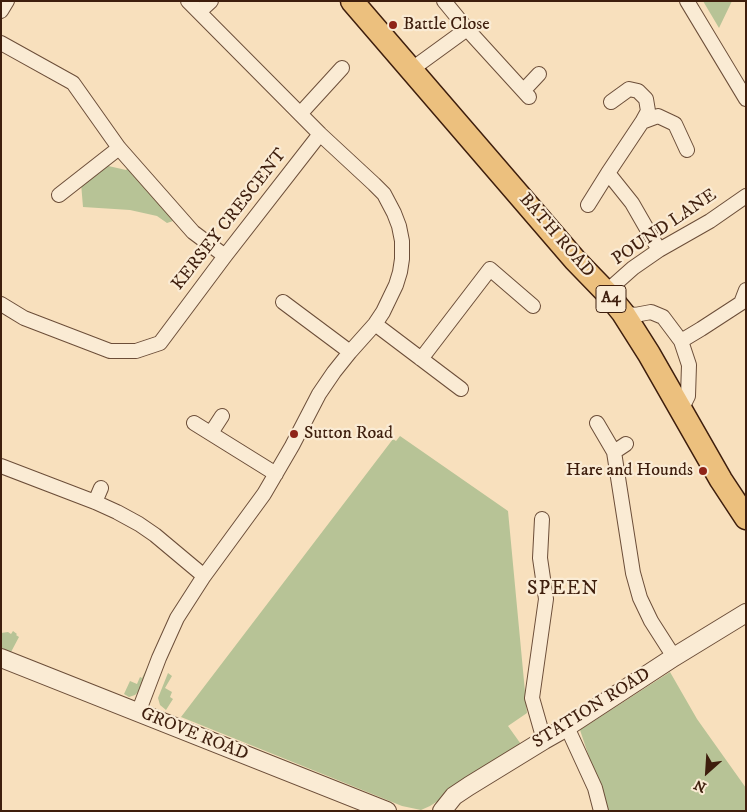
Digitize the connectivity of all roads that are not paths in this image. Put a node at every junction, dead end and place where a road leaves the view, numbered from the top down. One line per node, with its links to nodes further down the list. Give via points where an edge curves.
1 (7, 1): 7 (street)
2 (188, 1): 8 (street)
3 (211, 1): 8 (street)
4 (352, 1): 12 (main road, BATH ROAD / A4)
5 (444, 1): 9 (street)
6 (687, 1): 14 (street)
7 (1, 11)
8 (199, 12): 16 (street)
9 (467, 29): 12 (street); 13 (street, via 526,94)
10 (1, 42): 19 (street, via 73,83)
11 (342, 68): 16 (street)
12 (412, 69): 28 (main road, BATH ROAD / A4)
13 (539, 74)
14 (746, 99)
15 (611, 102): 17 (street, via 629,89 638,91 646,99 648,111)
16 (300, 114): 18 (street)
17 (642, 122): 20 (street, via 658,116 675,124); 21 (street)
18 (320, 134): 26 (street, KERSEY CRESCENT); 33 (street, via 384,194 399,226 402,241 400,272)
19 (119, 148): 22 (street); 26 (street, via 193,232)
20 (687, 150)
21 (608, 173): 24 (street); 25 (street, via 632,203)
22 (59, 195)
23 (746, 196): 25 (street, POUND LANE)
24 (588, 205)
25 (659, 250): 28 (street, POUND LANE)
26 (225, 256): 30 (street, KERSEY CRESCENT, via 160,343 136,351 110,350 24,318)
27 (746, 290): 34 (street, via 741,303)
28 (606, 292): 32 (main road, BATH ROAD / A4)
29 (283, 302): 35 (street)
30 (1, 304)
31 (533, 306): 36 (street, via 490,268)
32 (622, 313): 34 (street, via 657,314); 38 (main road, BATH ROAD / A4)
33 (375, 324): 35 (street); 36 (street)
34 (681, 341): 38 (street, via 690,365 688,396)
35 (350, 352): 44 (street, via 319,394)
36 (421, 359): 37 (street)
37 (461, 389)
38 (681, 410): 47 (main road, BATH ROAD / A4)
39 (222, 416): 42 (street)
40 (194, 423): 42 (street)
41 (597, 423): 51 (street, via 620,448 633,573 651,621)
42 (211, 433): 44 (street)
43 (1, 466): 46 (street)
44 (276, 474): 49 (street)
45 (101, 488): 46 (street)
46 (95, 502): 49 (street, via 139,524)
47 (746, 518)
48 (542, 519): 55 (street, via 540,558 546,599 532,698)
49 (204, 576): 53 (street, via 168,636)
50 (746, 613): 51 (street, STATION ROAD)
51 (674, 657): 54 (street, STATION ROAD)
52 (1, 658): 53 (street, GROVE ROAD)
53 (138, 713): 56 (street, GROVE ROAD)
54 (567, 727): 55 (street, STATION ROAD); 58 (street, via 595,788)
55 (544, 740): 57 (street, STATION ROAD, via 454,796)
56 (387, 811)
57 (442, 811)
58 (601, 811)

